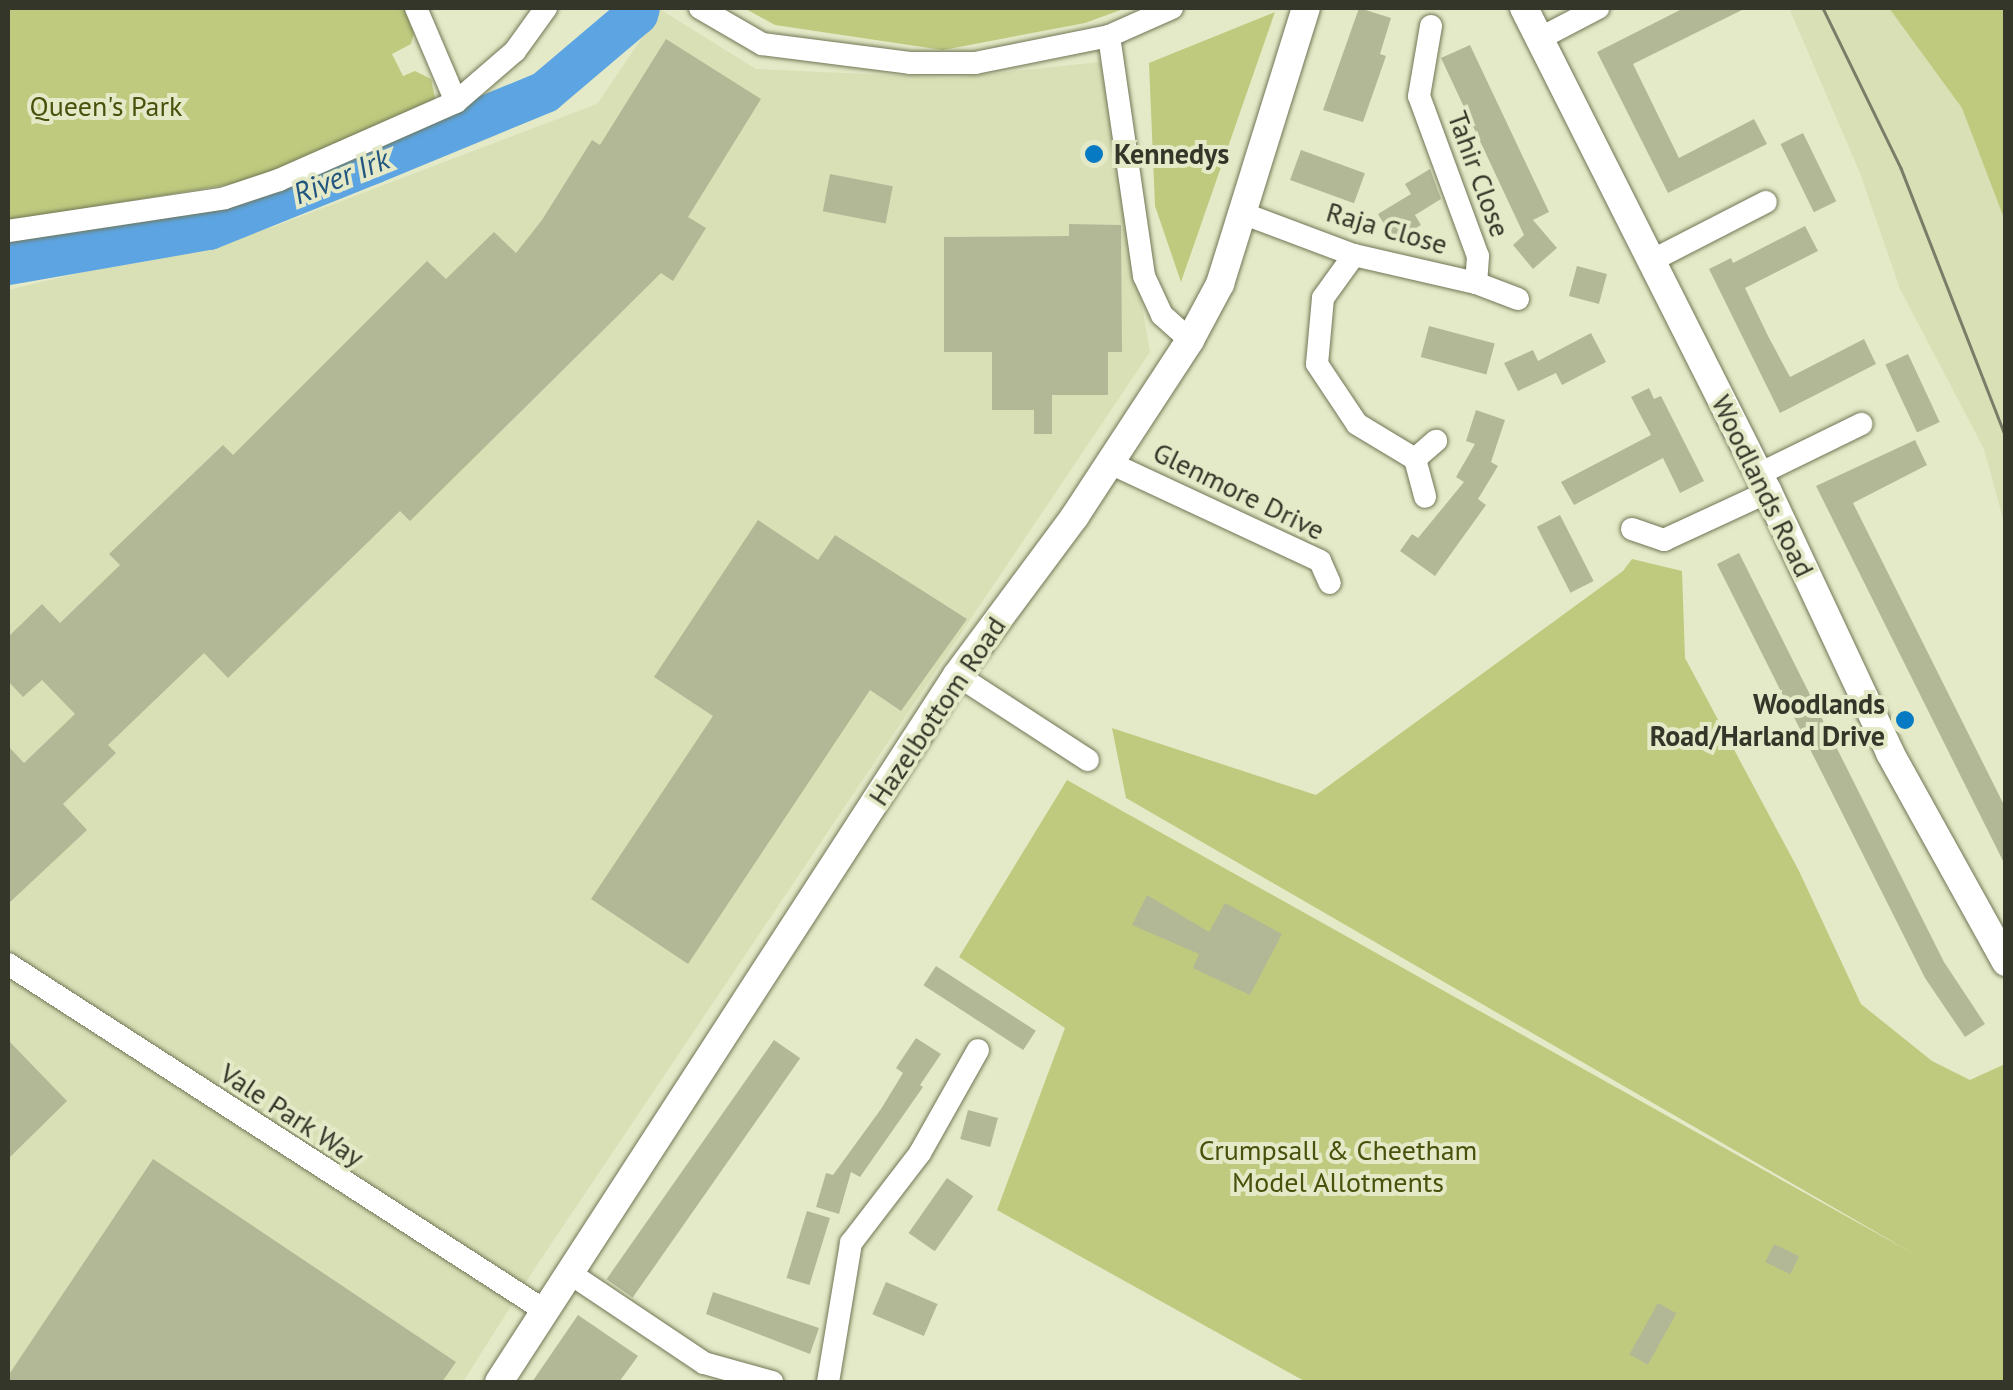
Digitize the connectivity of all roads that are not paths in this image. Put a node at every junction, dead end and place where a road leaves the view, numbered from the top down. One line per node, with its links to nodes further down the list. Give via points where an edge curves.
1 (416, 8): 11 (street)
2 (546, 8): 11 (street, via 515,51)
3 (700, 8): 9 (street, via 762,44 910,63 975,63)
4 (1172, 8): 9 (street)
5 (1306, 8): 13 (street, Hazelbottom Road)
6 (1524, 8): 10 (street, Woodlands Road)
7 (1598, 8): 10 (street)
8 (1431, 26): 17 (street, Tahir Close, via 1419,96 1478,256)
9 (1109, 36): 19 (street, via 1144,276 1162,315)
10 (1540, 38): 16 (street, Woodlands Road)
11 (456, 102): 14 (street, via 226,198)
12 (1766, 202): 16 (street)
13 (1242, 213): 15 (street, Raja Close); 19 (street, Hazelbottom Road, via 1220,284)
14 (8, 231)
15 (1354, 255): 17 (street, Raja Close); 22 (street, via 1323,298 1317,364 1357,424)
16 (1651, 261): 24 (street, Woodlands Road)
17 (1476, 283): 18 (street, Raja Close)
18 (1518, 299)
19 (1190, 340): 23 (street, Hazelbottom Road)
20 (1861, 424): 24 (street)
21 (1436, 441): 22 (street)
22 (1415, 459): 25 (street)
23 (1110, 462): 27 (street, Glenmore Drive, via 1320,560); 28 (street, Hazelbottom Road)
24 (1764, 483): 26 (street, via 1664,540); 30 (street, Woodlands Road, via 1890,752)
25 (1425, 496)
26 (1632, 529)
27 (1330, 584)
28 (957, 675): 29 (street); 33 (street, Hazelbottom Road)
29 (1088, 760)
30 (2006, 962)
31 (8, 964): 34 (street, Vale Park Way)
32 (978, 1050): 37 (street, via 920,1153 851,1243)
33 (571, 1274): 34 (street, Hazelbottom Road); 36 (street, via 704,1363)
34 (546, 1312): 35 (street, Hazelbottom Road)
35 (500, 1382)
36 (772, 1382)
37 (828, 1382)

